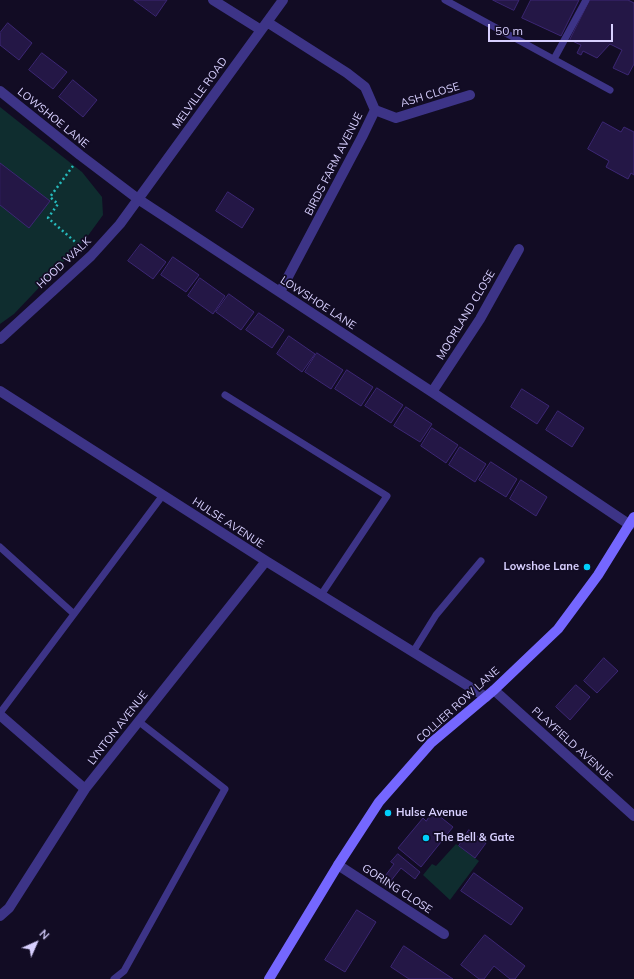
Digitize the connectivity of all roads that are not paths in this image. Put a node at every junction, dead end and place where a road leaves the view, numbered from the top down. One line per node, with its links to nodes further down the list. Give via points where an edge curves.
1 (213, 0): 5 (street, BIRDS FARM AVENUE)
2 (283, 0): 5 (street, MELVILLE ROAD)
3 (445, 0): 6 (lane)
4 (586, 0): 6 (lane)
5 (264, 26): 10 (street, BIRDS FARM AVENUE, via 347,73 366,87); 11 (street, MELVILLE ROAD)
6 (554, 59): 7 (lane)
7 (610, 90)
8 (0, 91): 11 (street, LOWSHOE LANE)
9 (470, 96): 10 (street, ASH CLOSE, via 396,118)
10 (375, 110): 13 (street, BIRDS FARM AVENUE)
11 (138, 199): 13 (street, LOWSHOE LANE); 14 (street, HOOD WALK, via 120,224 91,256)
12 (518, 249): 16 (street, MOORLAND CLOSE, via 480,319)
13 (280, 292): 16 (street, LOWSHOE LANE)
14 (0, 339)
15 (0, 391): 18 (street, HULSE AVENUE)
16 (432, 392): 19 (street, LOWSHOE LANE)
17 (225, 395): 23 (lane, via 387,496)
18 (163, 495): 21 (street, HULSE AVENUE); 24 (lane)
19 (632, 521): 26 (main road, COLLIER ROW LANE, via 598,575 558,629)
20 (0, 547): 24 (lane)
21 (266, 561): 23 (street, HULSE AVENUE); 28 (street, LYNTON AVENUE)
22 (481, 561): 25 (lane, via 436,616)
23 (320, 595): 25 (street, HULSE AVENUE)
24 (74, 614): 27 (lane)
25 (413, 652): 26 (street, HULSE AVENUE)
26 (490, 694): 30 (street, PLAYFIELD AVENUE); 31 (main road, COLLIER ROW LANE, via 431,743 379,802)
27 (1, 718): 29 (street)
28 (138, 721): 29 (street, LYNTON AVENUE); 34 (lane, via 225,789 124,971)
29 (85, 789): 32 (street, LYNTON AVENUE, via 9,908)
30 (634, 816)
31 (338, 866): 33 (street, GORING CLOSE); 35 (main road, COLLIER ROW LANE)
32 (0, 916)
33 (444, 934)
34 (114, 979)
35 (269, 979)

